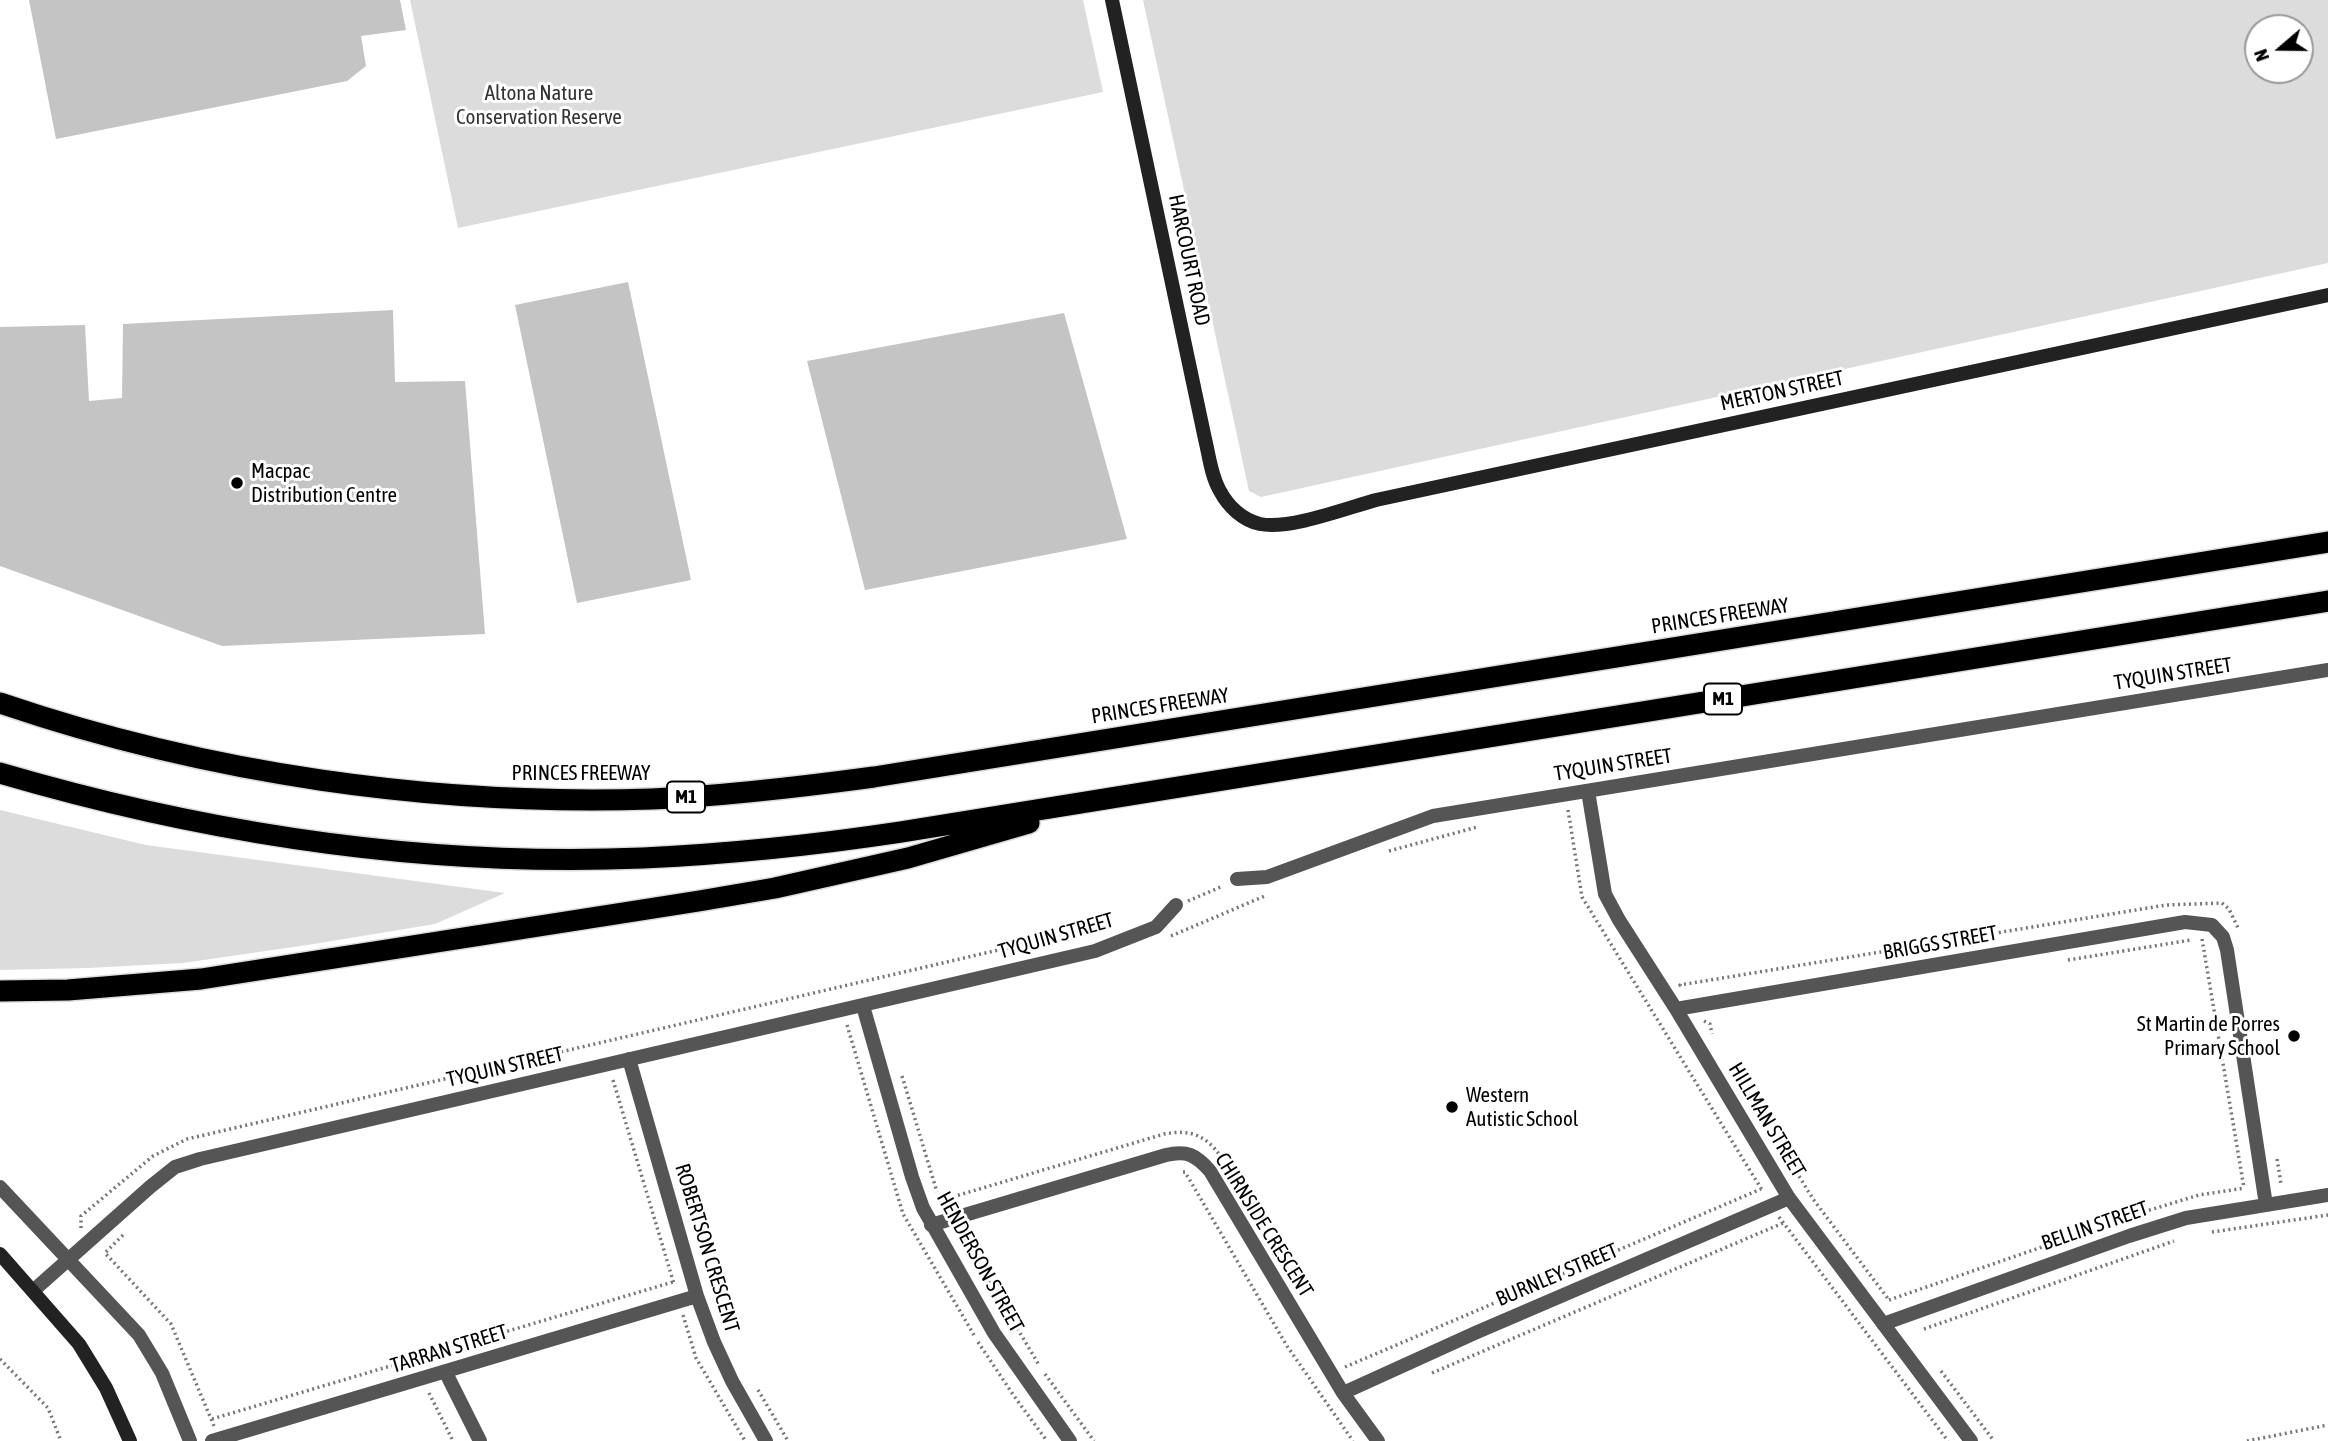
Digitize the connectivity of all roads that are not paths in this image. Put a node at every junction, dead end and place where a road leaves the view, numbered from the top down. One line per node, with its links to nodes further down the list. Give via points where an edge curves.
1 (1112, 0): 3 (street, HARCOURT ROAD, via 1205,439 1218,488 1229,506)
2 (2328, 295): 3 (street, MERTON STREET, via 1376,500 1281,525)
3 (1245, 518)
4 (2328, 542): 7 (highway, PRINCES FREEWAY / M1, via 888,775 708,796 539,799 338,782 150,747)
5 (2328, 601): 10 (highway, M1)
6 (2328, 670): 9 (street, TYQUIN STREET)
7 (0, 703)
8 (0, 773): 10 (highway, M1, via 143,811 253,832 408,852 530,858 641,858 780,849)
9 (1588, 791): 11 (street, TYQUIN STREET, via 1433,816 1267,877); 14 (street, HILLMAN STREET, via 1605,894)
10 (1118, 797): 13 (highway, via 908,858 775,888 201,979)
11 (1237, 879)
12 (1176, 905): 15 (street, TYQUIN STREET, via 1156,927 1095,951)
13 (0, 991)
14 (1676, 1009): 19 (street, HILLMAN STREET); 20 (street, BRIGGS STREET, via 2185,922 2212,925 2227,950)
15 (865, 1014): 16 (street, TYQUIN STREET); 21 (street, HENDERSON STREET, via 912,1177)
16 (629, 1059): 23 (street, TYQUIN STREET, via 176,1167); 25 (street, ROBERTSON CRESCENT)
17 (0, 1187): 23 (street)
18 (2328, 1195): 20 (street, BELLIN STREET)
19 (1789, 1198): 26 (street, HILLMAN STREET); 28 (street, BURNLEY STREET)
20 (2266, 1205): 26 (street, BELLIN STREET, via 2163,1225)
21 (931, 1225): 28 (street, CHIRNSIDE CRESCENT, via 1166,1155 1192,1154 1210,1171); 34 (street, HENDERSON STREET, via 1008,1354)
22 (0, 1254): 24 (street)
23 (68, 1259): 24 (street, TYQUIN STREET); 31 (street, via 139,1335 162,1373)
24 (34, 1290): 30 (street, via 79,1343)
25 (697, 1296): 27 (street, TARRAN STREET); 33 (street, ROBERTSON CRESCENT, via 732,1381)
26 (1883, 1324): 36 (street, HILLMAN STREET)
27 (446, 1373): 29 (street, TARRAN STREET); 32 (street)
28 (1343, 1393): 35 (street, CHIRNSIDE CRESCENT)
29 (216, 1440)
30 (130, 1441)
31 (190, 1441)
32 (480, 1441)
33 (766, 1441)
34 (1070, 1441)
35 (1378, 1441)
36 (1971, 1441)

